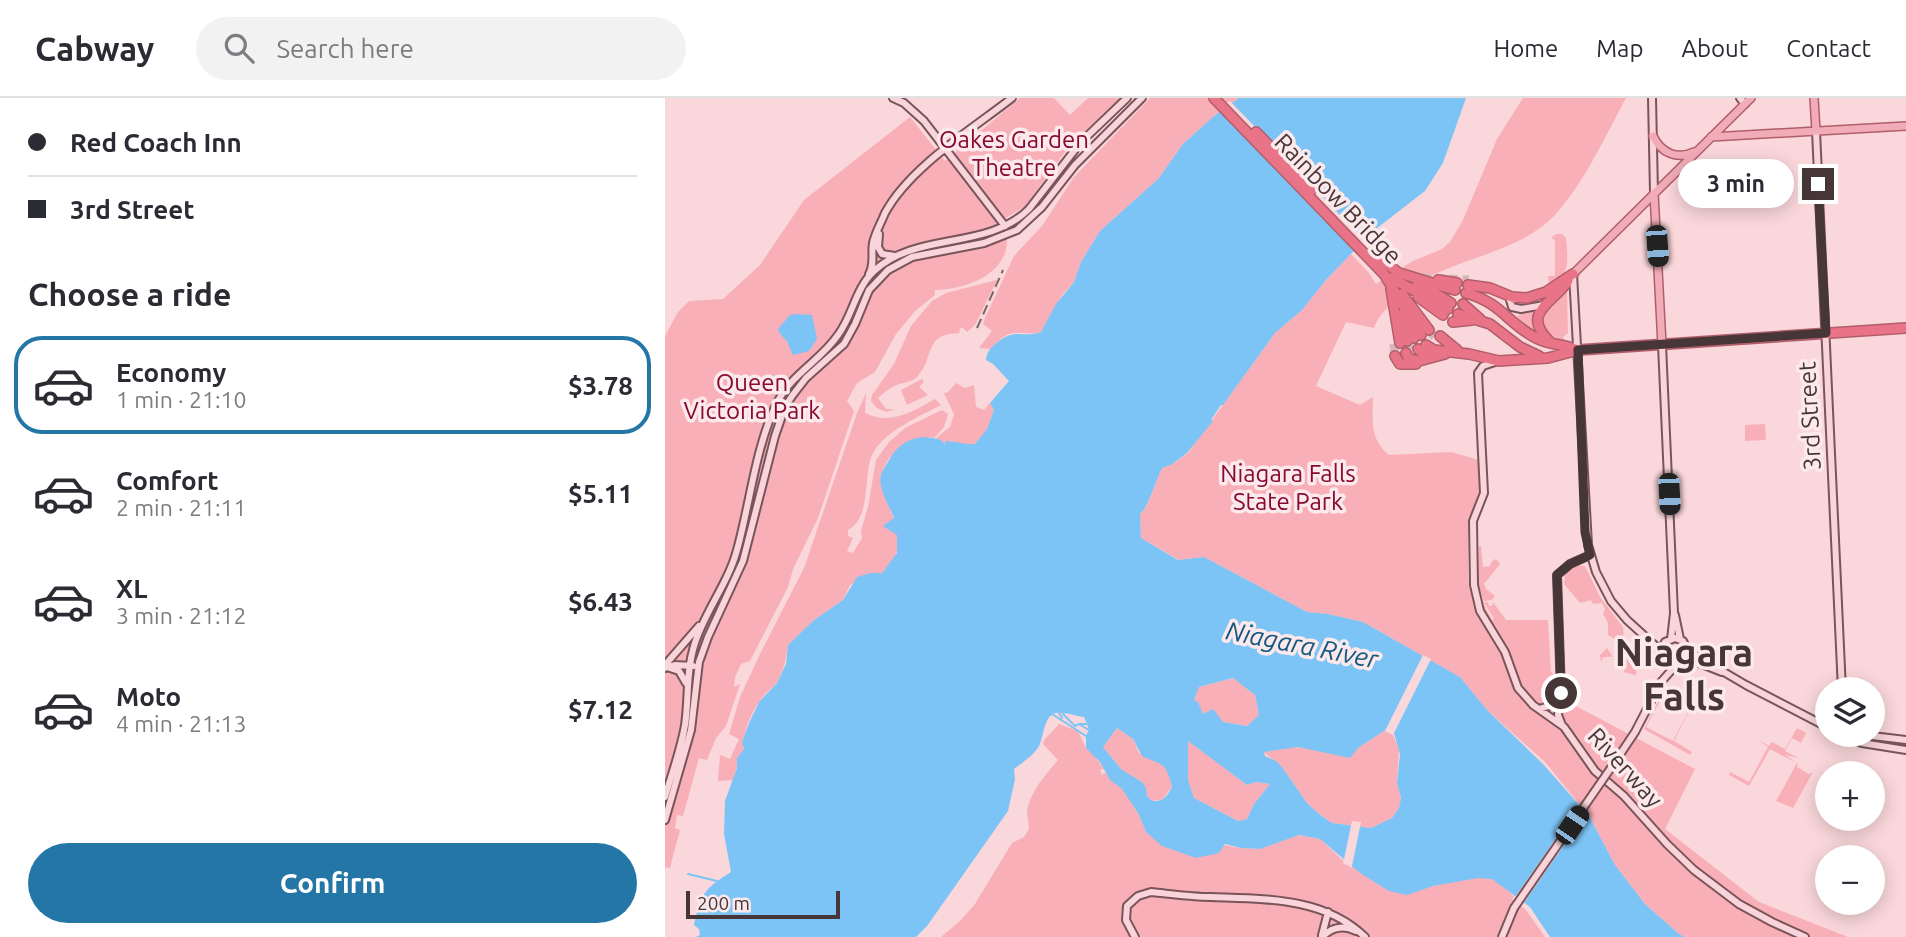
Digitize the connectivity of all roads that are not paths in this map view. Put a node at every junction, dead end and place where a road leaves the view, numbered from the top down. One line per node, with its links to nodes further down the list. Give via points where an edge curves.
1 (893, 98): 14 (main road, via 917,113)
2 (1012, 98): 14 (main road)
3 (1127, 98): 18 (main road, via 1081,142 1026,212)
4 (1142, 98): 19 (main road, via 1065,176 1030,219)
5 (1214, 98): 23 (highway, Rainbow Bridge)
6 (1223, 98): 23 (highway, Rainbow Bridge, via 1389,268)
7 (1652, 98): 12 (main road)
8 (1814, 98): 11 (main road, 3rd Street)
9 (1745, 100): 13 (main road)
10 (1906, 126): 11 (main road)
11 (1816, 131): 13 (main road); 31 (main road, 3rd Street)
12 (1653, 136): 15 (main road, via 1668,154); 16 (main road)
13 (1711, 137): 15 (main road)
14 (946, 149): 17 (main road, via 908,182); 18 (main road)
15 (1698, 151): 16 (main road)
16 (1654, 193): 21 (main road); 34 (main road)
17 (881, 222): 20 (main road, via 879,251); 22 (main road, via 873,243 873,266)
18 (1005, 225): 19 (main road); 20 (main road)
19 (1009, 234): 51 (main road, via 977,245 918,255 888,270 869,290 843,344 795,391 778,425 740,569)
20 (896, 256): 22 (main road)
21 (1573, 274): 26 (highway, via 1546,292); 27 (highway); 36 (main road)
22 (863, 285): 41 (main road, via 838,336 794,378 775,407 733,563)
23 (1395, 285): 24 (highway); 24 (highway, Rainbow Bridge); 24 (highway); 24 (highway)
24 (1416, 297): 24 (highway, via 1452,297); 32 (highway, Rainbow Bridge); 32 (highway); 32 (highway, via 1401,326)
25 (1467, 297): 26 (highway); 29 (highway, via 1484,299); 37 (highway, via 1479,320 1523,349)
26 (1519, 298): 28 (main road, via 1512,298 1509,304)
27 (1546, 304): 28 (main road); 33 (highway, via 1538,323)
28 (1521, 309): 29 (main road, via 1515,313)
29 (1517, 324): 33 (highway)
30 (1906, 328): 31 (highway)
31 (1826, 333): 34 (highway); 53 (main road, 3rd Street)
32 (1415, 337)
33 (1553, 344): 36 (highway)
34 (1662, 345): 36 (highway); 40 (main road)
35 (1432, 350): 35 (highway, via 1401,364 1416,364); 38 (highway)
36 (1578, 350): 37 (highway); 39 (main road, via 1585,532)
37 (1548, 358): 38 (highway)
38 (1503, 361): 57 (main road, Riverway, via 1479,371 1484,493 1474,517 1473,578 1479,607 1505,652 1518,688)
39 (1590, 555): 42 (main road, via 1611,601); 56 (main road, via 1557,575)
40 (1674, 613): 43 (main road); 44 (main road)
41 (703, 622): 49 (main road); 50 (main road)
42 (1642, 633): 44 (main road); 45 (main road)
43 (1680, 639): 44 (main road); 46 (main road)
44 (1668, 640): 45 (main road)
45 (1661, 651): 47 (main road)
46 (1688, 651): 48 (main road); 52 (main road)
47 (1665, 660): 48 (main road); 54 (main road)
48 (1679, 663): 52 (main road, via 1694,662); 54 (main road)
49 (689, 666): 50 (main road); 51 (main road); 55 (main road)
50 (666, 667): 55 (main road, via 679,671)
51 (698, 667): 65 (main road, via 691,730)
52 (1724, 673): 58 (main road)
53 (1841, 677)
54 (1661, 682): 67 (main road, bridge, via 1635,732 1514,908)
55 (687, 685): 64 (main road, via 683,734)
56 (1561, 693): 57 (main road, via 1551,705); 59 (main road, via 1558,713)
57 (1539, 709): 59 (main road, Riverway)
58 (1815, 721)
59 (1564, 727): 71 (main road, Riverway, via 1595,771 1694,870 1739,904)
60 (1885, 738): 61 (main road)
61 (1906, 740)
62 (1885, 747): 63 (main road)
63 (1906, 750)
64 (665, 797)
65 (665, 820)
66 (1328, 912): 68 (main road); 69 (main road, via 1276,900 1151,892 1128,905 1126,920); 70 (main road)
67 (1502, 934)
68 (1363, 935): 70 (main road, via 1337,928)
69 (1135, 937)
70 (1322, 937)
71 (1805, 937)

